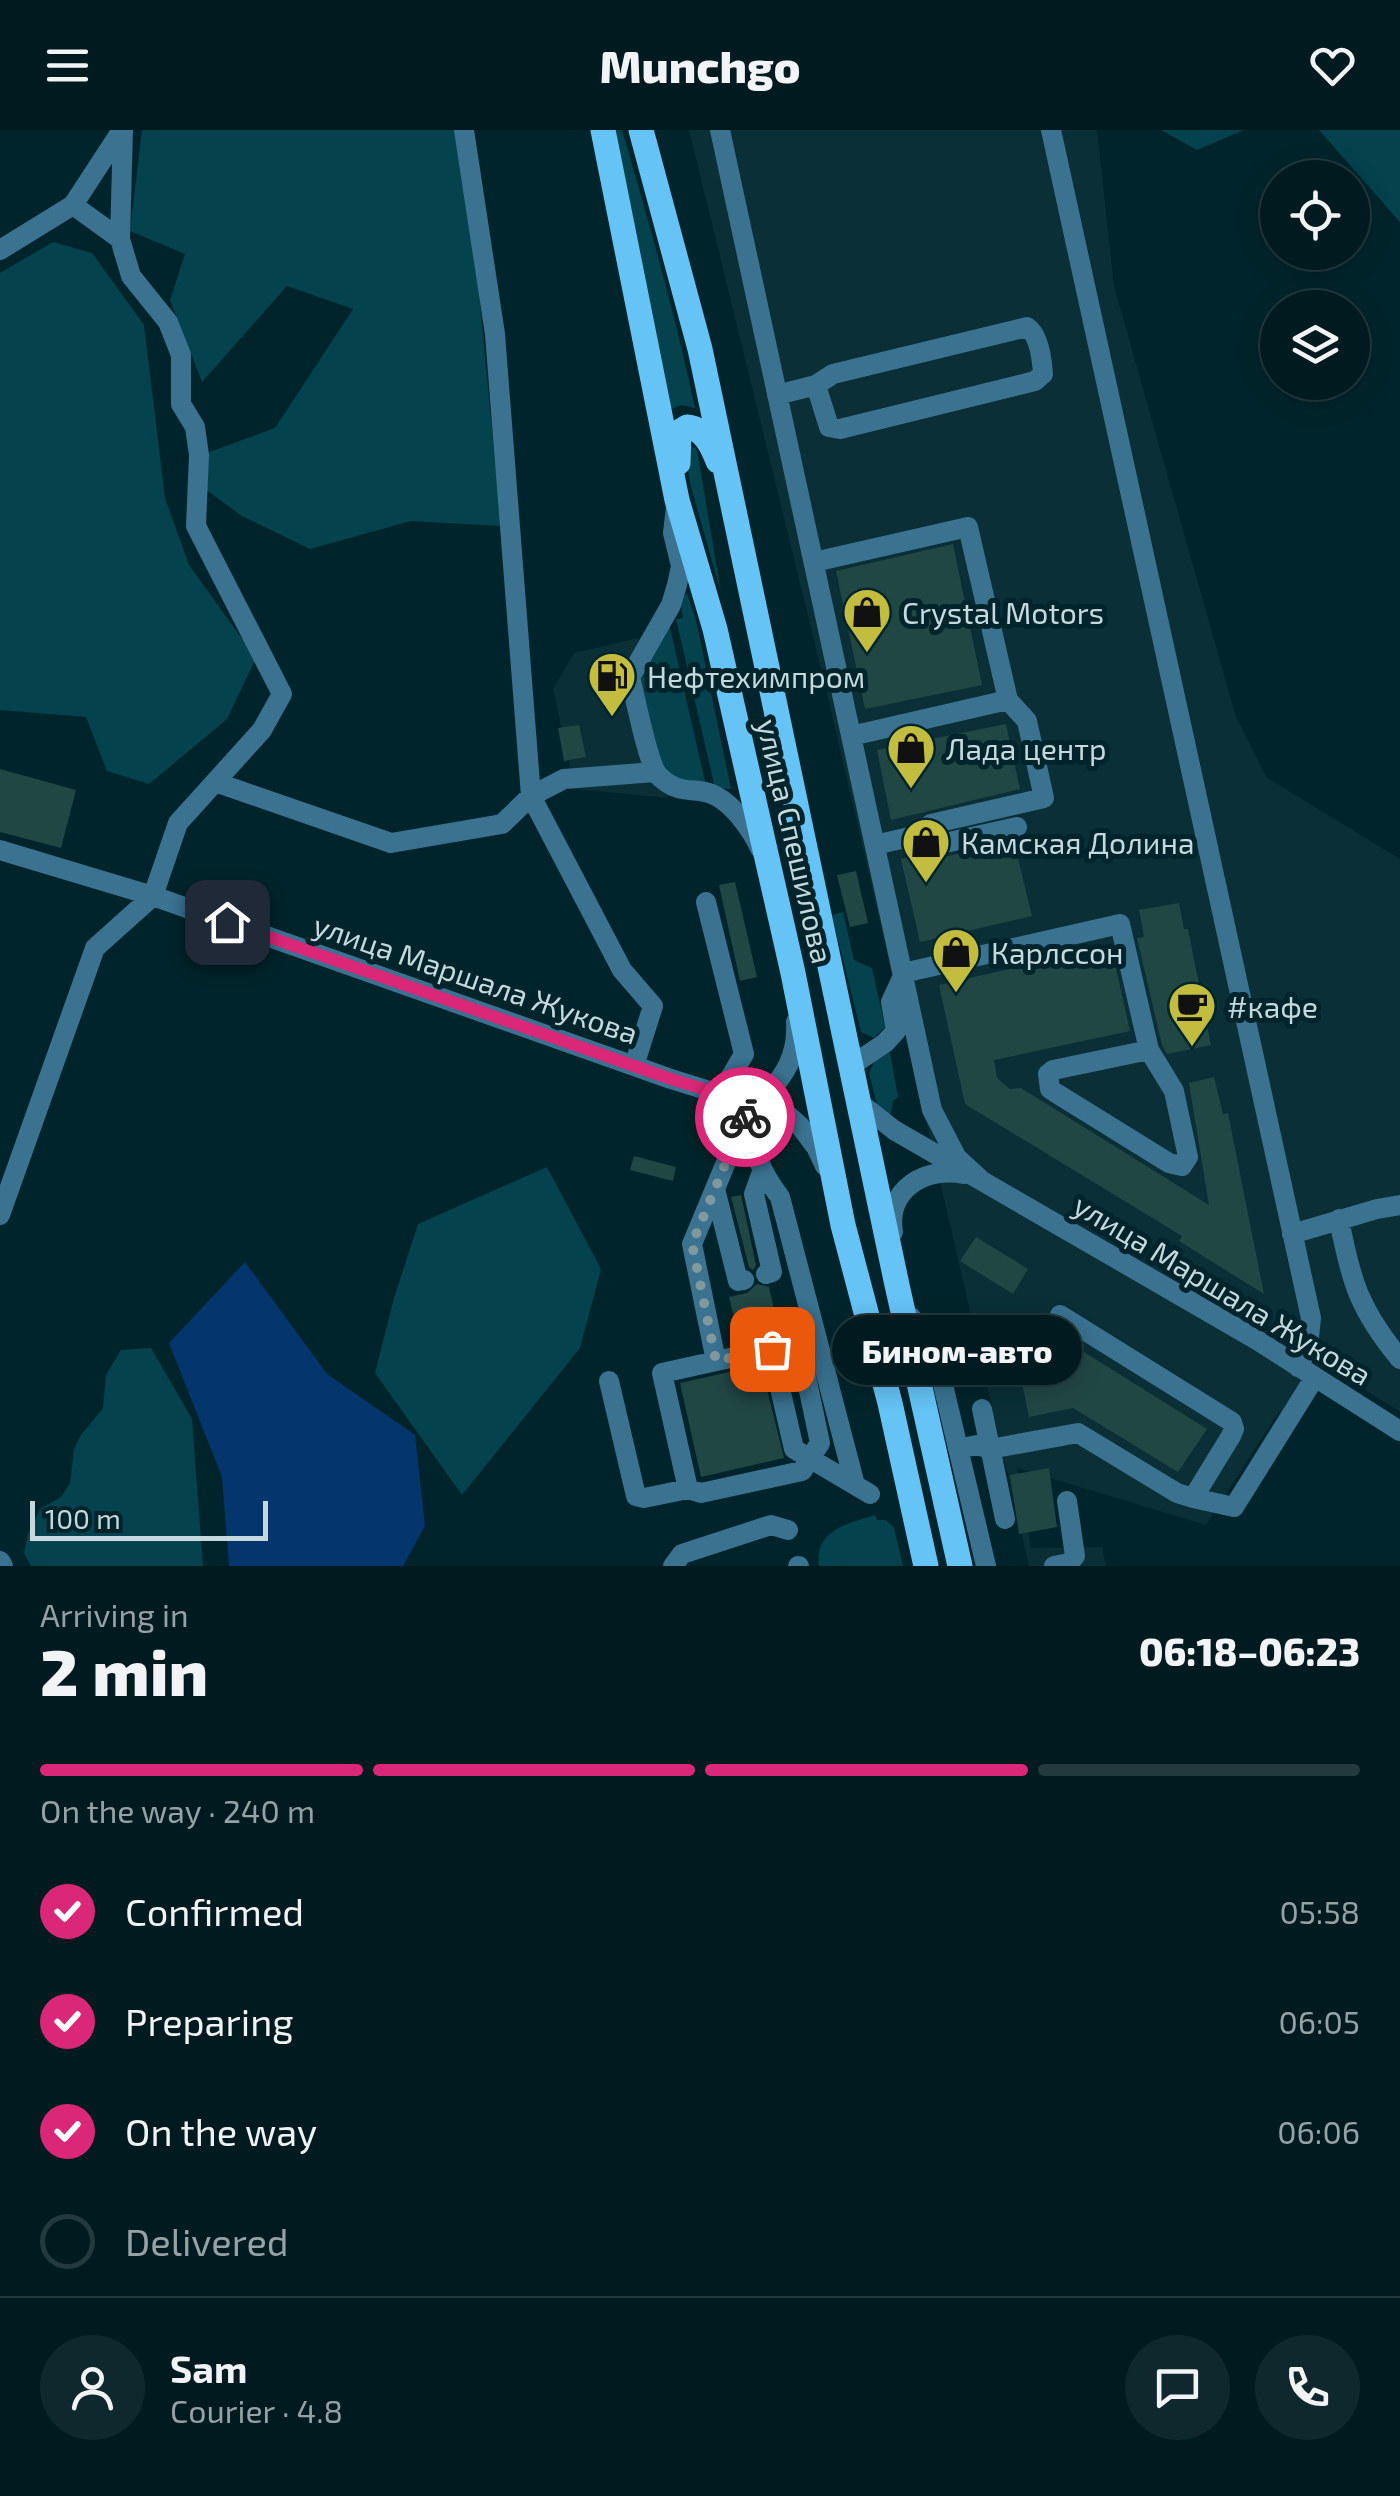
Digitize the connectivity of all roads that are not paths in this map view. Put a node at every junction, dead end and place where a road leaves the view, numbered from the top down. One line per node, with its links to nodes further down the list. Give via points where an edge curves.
1 (122, 130): 7 (street); 8 (street)
2 (464, 130): 19 (street, via 495,334)
3 (602, 130): 13 (main road, улица Спешилова)
4 (640, 130): 12 (main road, улица Спешилова)
5 (720, 130): 11 (street)
6 (1051, 130): 44 (street)
7 (73, 205): 8 (street); 9 (street)
8 (120, 239): 18 (street, via 131,276 168,322 181,355 180,404 195,427 199,455 196,526 282,694 262,730)
9 (0, 250)
10 (816, 385): 10 (street, via 825,420 840,429 1035,381 1043,367 1027,326 832,374); 11 (street)
11 (777, 395): 14 (street)
12 (732, 493): 13 (main road, via 704,435 687,427 678,443); 30 (main road, улица Спешилова)
13 (677, 500): 17 (street, via 677,585 630,677); 24 (main road, улица Спешилова, via 715,629)
14 (814, 562): 15 (street, via 968,526); 16 (street)
15 (1008, 700): 16 (street); 21 (street, via 1027,720 1044,798 932,824)
16 (851, 736): 22 (street)
17 (655, 772): 19 (street, via 564,778); 24 (street, via 672,786 715,795 753,834)
18 (215, 782): 19 (street, via 391,842 502,824); 25 (street, via 178,823)
19 (531, 796): 31 (street, via 622,970 652,1006)
20 (1018, 827): 21 (street, via 946,844)
21 (918, 835): 22 (street)
22 (875, 845): 28 (street)
23 (0, 850): 25 (street, улица Маршала Жукова)
24 (768, 866): 27 (main road, улица Спешилова)
25 (152, 896): 31 (street, улица Маршала Жукова); 41 (street, via 95,948)
26 (706, 902): 32 (street, via 744,1054 727,1084)
27 (793, 973): 33 (street, via 792,1060); 43 (main road, улица Спешилова)
28 (903, 975): 29 (street, via 1120,924); 30 (street, via 891,1002 896,1030); 35 (street)
29 (1149, 1050): 29 (street, via 1053,1070 1048,1083 1182,1166 1188,1156 1174,1092)
30 (852, 1064): 34 (main road, улица Спешилова)
31 (634, 1066): 32 (street, улица Маршала Жукова)
32 (730, 1097): 33 (street, улица Маршала Жукова)
33 (755, 1104): 37 (street, via 752,1143); 39 (street); 43 (street, via 800,1126 816,1146)
34 (861, 1104): 36 (street, улица Маршала Жукова); 47 (main road, улица Спешилова)
35 (932, 1110): 36 (street, via 913,1132); 38 (street, via 957,1158)
36 (894, 1130): 38 (street, улица Маршала Жукова)
37 (762, 1172): 45 (street, via 754,1194 772,1272); 58 (street, via 780,1196 862,1489)
38 (980, 1179): 47 (street, via 949,1171 904,1188 891,1219); 52 (street, улица Маршала Жукова)
39 (715, 1188): 46 (street, via 738,1281); 51 (street, via 692,1250)
40 (1400, 1205): 42 (street)
41 (0, 1215)
42 (1339, 1220): 44 (street); 50 (street, via 1350,1280)
43 (843, 1225): 65 (main road, улица Спешилова)
44 (1292, 1234): 52 (street, via 1310,1318)
45 (766, 1274)
46 (744, 1280)
47 (896, 1285): 56 (street, via 940,1372); 66 (main road, улица Спешилова)
48 (1060, 1315): 60 (street, via 1232,1422 1231,1436)
49 (772, 1349): 51 (street); 58 (street, via 794,1450); 58 (street, via 797,1350 804,1359 821,1438)
50 (1400, 1359)
51 (716, 1361): 59 (street, via 662,1373)
52 (1307, 1372): 55 (street, улица Маршала Жукова); 60 (street, via 1234,1507)
53 (609, 1381): 59 (street, via 636,1496)
54 (982, 1410): 57 (street)
55 (1400, 1432)
56 (958, 1449): 57 (street); 67 (street)
57 (990, 1449): 60 (street, via 1078,1433); 62 (street)
58 (810, 1459): 59 (street, via 802,1470 701,1493)
59 (688, 1489)
60 (1193, 1498)
61 (1067, 1501): 68 (street, via 1075,1556)
62 (1005, 1519)
63 (788, 1530): 64 (street, via 771,1525 682,1554)
64 (673, 1566)
65 (926, 1566)
66 (960, 1566)
67 (986, 1566)
68 (1054, 1566)

